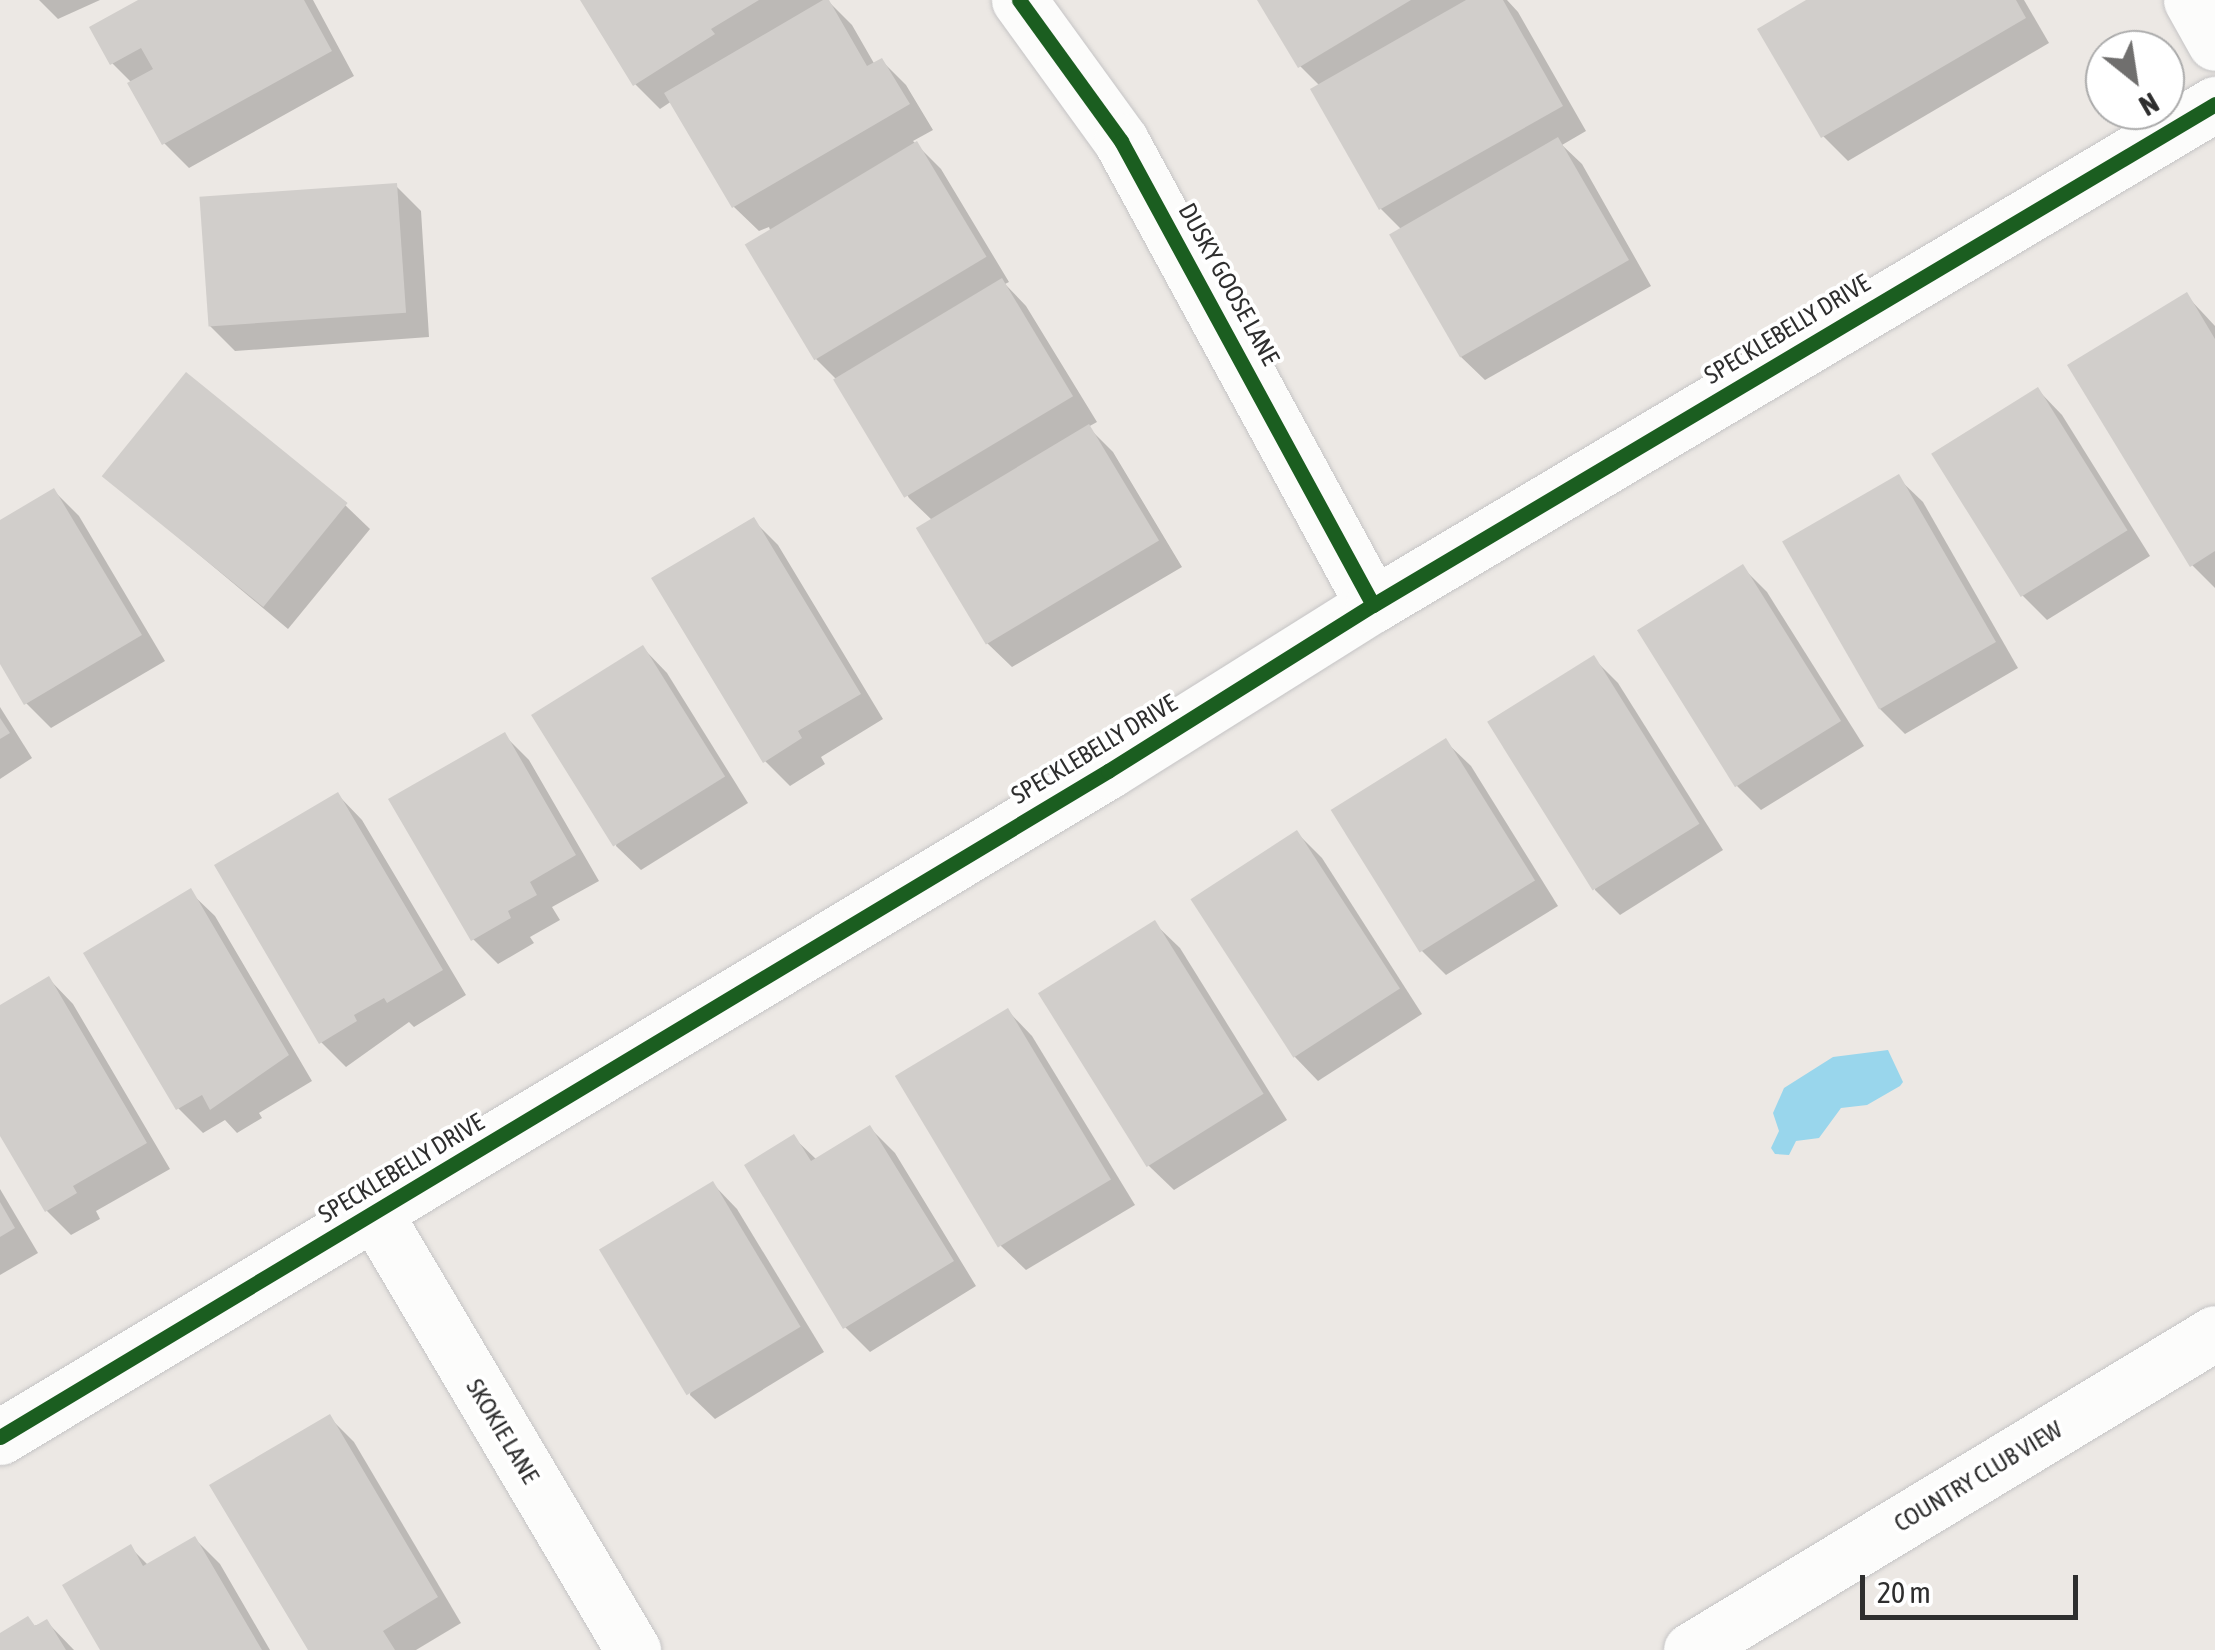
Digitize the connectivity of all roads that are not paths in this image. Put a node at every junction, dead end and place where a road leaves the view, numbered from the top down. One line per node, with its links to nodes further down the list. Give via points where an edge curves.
1 (1019, 0): 5 (street, DUSKY GOOSE LANE, via 1121,141)
2 (2191, 0): 3 (street)
3 (2215, 43)
4 (2215, 104): 5 (street, SPECKLEBELLY DRIVE)
5 (1373, 605): 6 (street, SPECKLEBELLY DRIVE)
6 (374, 1212): 8 (street, SPECKLEBELLY DRIVE); 9 (street, SKOKIE LANE)
7 (2215, 1333): 10 (street, COUNTRY CLUB VIEW)
8 (0, 1438)
9 (633, 1650)
10 (1690, 1650)

